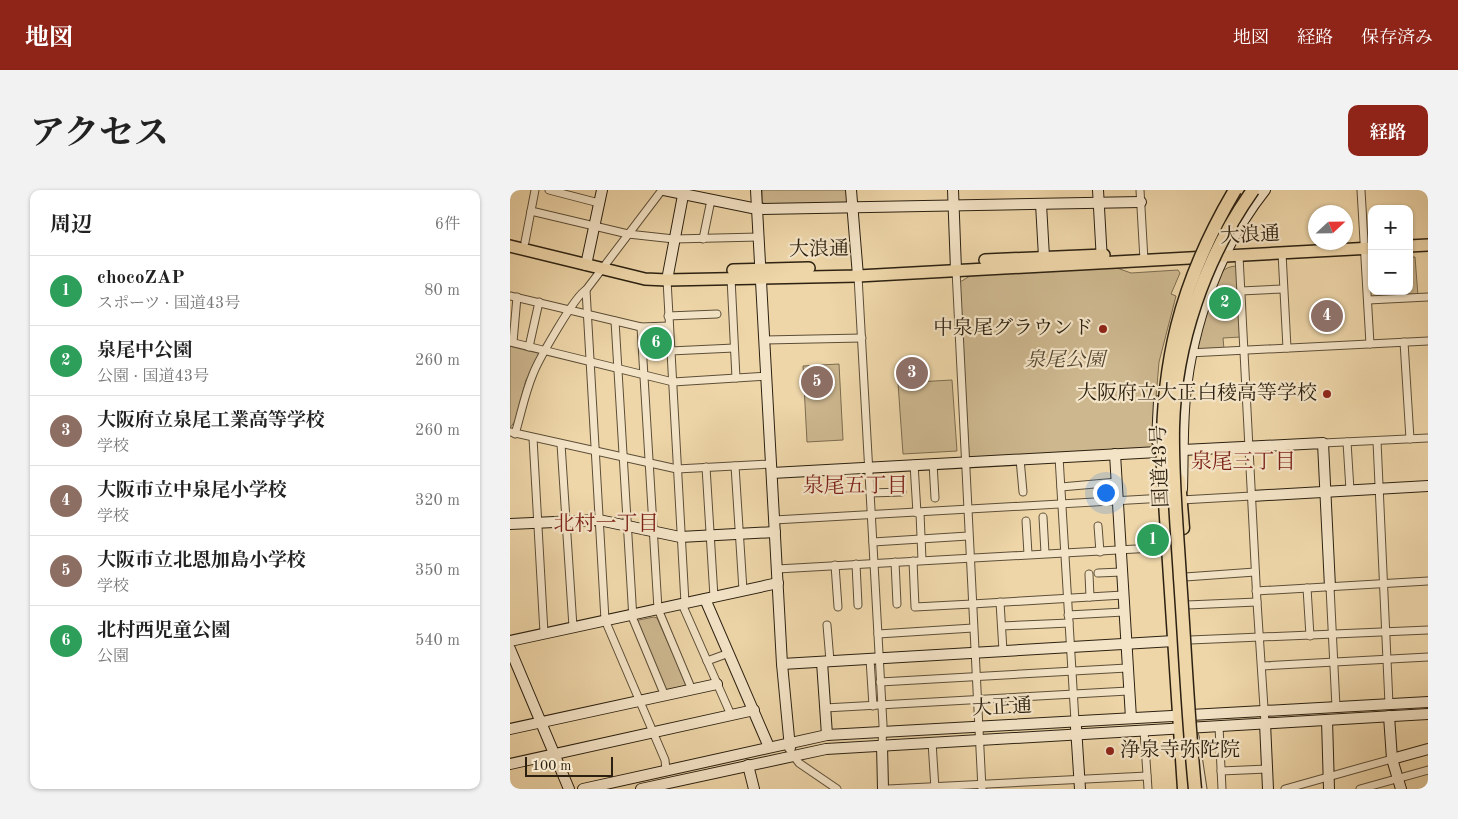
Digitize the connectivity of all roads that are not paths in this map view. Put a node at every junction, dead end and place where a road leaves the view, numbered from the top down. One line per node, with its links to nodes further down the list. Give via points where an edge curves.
1 (535, 190): 24 (street)
2 (549, 190): 18 (street)
3 (602, 190): 18 (street)
4 (663, 190): 15 (street); 26 (street)
5 (756, 190): 23 (street)
6 (851, 190): 22 (street)
7 (953, 190): 21 (street)
8 (1098, 190): 19 (street)
9 (1140, 190): 17 (street)
10 (1234, 190): 42 (street); 121 (highway, 国道43号, bridge, via 1198,259 1174,335 1162,426)
11 (1244, 190): 277 (highway, bridge, via 1198,274 1178,339 1168,397 1166,457)
12 (1253, 190): 277 (highway, bridge, via 1205,277 1183,348 1175,398 1175,490)
13 (1263, 190): 38 (street); 123 (highway, 国道43号, via 1225,248 1197,316 1181,381 1177,429)
14 (1361, 190): 35 (street)
15 (684, 192): 16 (street); 30 (street)
16 (711, 200): 23 (street); 28 (street)
17 (1141, 202): 19 (street); 43 (street)
18 (599, 203): 25 (street)
19 (1098, 203): 20 (street); 41 (street)
20 (1041, 204): 21 (street); 40 (street)
21 (954, 206): 22 (street); 46 (street)
22 (852, 208): 23 (street); 47 (street)
23 (757, 209): 29 (street)
24 (530, 211): 25 (street); 31 (street)
25 (594, 226): 26 (street); 44 (street)
26 (628, 234): 30 (street); 45 (street)
27 (510, 238): 31 (main road, 大浪通)
28 (703, 238): 29 (street); 30 (street)
29 (759, 238): 48 (street)
30 (674, 239): 49 (street)
31 (525, 242): 44 (main road, 大浪通)
32 (1428, 245): 34 (main road)
33 (510, 246): 44 (main road, 大浪通)
34 (1413, 246)
35 (1368, 248): 37 (main road, 大浪通)
36 (1368, 250): 56 (street)
37 (1282, 253): 39 (main road, 大浪通); 51 (street)
38 (1225, 256): 39 (main road, 大浪通); 42 (main road, 大浪通); 78 (street, via 1203,307)
39 (1239, 256): 53 (street)
40 (1044, 257): 41 (main road, 大浪通); 46 (main road, 大浪通)
41 (1102, 258): 43 (main road, 大浪通); 46 (main road, 大浪通)
42 (1196, 258): 43 (main road, 大浪通); 77 (street)
43 (1144, 260)
44 (588, 262): 45 (main road, 大浪通)
45 (604, 266): 49 (main road, 大浪通); 52 (street)
46 (957, 266): 47 (main road, 大浪通); 101 (street)
47 (858, 272): 48 (main road, 大浪通); 65 (street)
48 (761, 274): 49 (main road, 大浪通); 50 (main road, 大浪通); 66 (street)
49 (668, 276): 50 (main road, 大浪通); 61 (street)
50 (731, 278): 72 (street)
51 (1283, 289): 53 (street); 73 (street)
52 (586, 290): 58 (street, via 581,292); 59 (street)
53 (1241, 291): 76 (street)
54 (514, 297): 57 (street); 68 (street)
55 (1428, 297): 56 (street)
56 (1368, 300): 70 (street)
57 (539, 302): 58 (street); 71 (street)
58 (570, 309): 59 (street); 74 (street)
59 (587, 314): 62 (street); 79 (street)
60 (716, 314): 61 (street)
61 (668, 316): 63 (street)
62 (615, 321): 64 (street); 80 (street)
63 (669, 326): 64 (street); 75 (street)
64 (641, 327): 81 (street)
65 (862, 338): 66 (street); 107 (street)
66 (765, 340): 82 (street)
67 (1428, 340): 69 (street)
68 (511, 342): 71 (street)
69 (1404, 342): 70 (street); 88 (street)
70 (1370, 344): 73 (street)
71 (529, 347): 74 (street)
72 (734, 348): 75 (street); 83 (street)
73 (1288, 348): 76 (street)
74 (546, 351): 79 (street); 85 (street, via 533,374)
75 (670, 351): 84 (street)
76 (1245, 351): 78 (street); 93 (street)
77 (1166, 353): 78 (street); 96 (street, via 1158,418)
78 (1192, 353): 95 (street, via 1185,396)
79 (589, 361): 80 (street); 94 (street)
80 (618, 368): 81 (street); 98 (street)
81 (644, 375): 84 (street); 102 (street)
82 (767, 376): 83 (street); 108 (street)
83 (736, 378): 84 (street)
84 (673, 382): 109 (street)
85 (513, 433): 86 (street)
86 (533, 438): 92 (street); 133 (street)
87 (1428, 438): 88 (street)
88 (1410, 439): 89 (street)
89 (1377, 441): 90 (street); 113 (street)
90 (1347, 442): 91 (street); 114 (street)
91 (1323, 443): 93 (street); 115 (street)
92 (561, 444): 94 (street); 132 (street)
93 (1249, 446): 95 (street); 119 (street)
94 (594, 450): 98 (street); 129 (street)
95 (1183, 450): 123 (street)
96 (1158, 452): 97 (street); 121 (street, via 1160,482)
97 (1115, 454): 99 (street); 110 (street)
98 (622, 456): 102 (street); 135 (street)
99 (1059, 457): 100 (street); 112 (street)
100 (1020, 459): 101 (street); 117 (street)
101 (965, 462): 103 (street); 125 (street)
102 (649, 463): 109 (street); 137 (street)
103 (934, 463): 104 (street); 120 (street)
104 (914, 464): 107 (street); 126 (street)
105 (735, 466): 106 (street); 108 (street); 139 (street)
106 (706, 467): 109 (street); 140 (street)
107 (869, 467): 108 (street); 118 (street)
108 (771, 468): 130 (street)
109 (677, 469): 142 (street)
110 (1117, 482): 112 (street); 122 (street)
111 (1428, 486): 113 (street)
112 (1060, 487): 124 (street)
113 (1379, 489): 114 (street); 167 (street)
114 (1350, 490): 115 (street)
115 (1325, 491): 119 (street); 168 (street)
116 (902, 492): 118 (street)
117 (1023, 492)
118 (870, 493): 127 (street)
119 (1252, 496): 123 (street); 161 (street)
120 (935, 498)
121 (1165, 498): 122 (street); 146 (highway, 国道43号)
122 (1117, 500): 124 (street); 147 (street)
123 (1181, 500): 145 (highway, 国道43号)
124 (1061, 505): 125 (street); 150 (street)
125 (966, 510): 126 (street); 141 (street)
126 (919, 513): 127 (street); 143 (street)
127 (871, 515): 130 (street); 144 (street)
128 (1043, 516): 149 (street)
129 (599, 520): 132 (street); 135 (street); 188 (street)
130 (774, 520): 138 (street)
131 (1026, 521): 151 (street)
132 (567, 522): 133 (street); 192 (street)
133 (538, 523): 134 (street); 196 (street)
134 (510, 524)
135 (627, 526): 137 (street); 186 (street)
136 (1098, 526): 148 (street)
137 (653, 532): 142 (street); 184 (street)
138 (774, 532): 139 (street); 159 (street)
139 (739, 534): 140 (street); 170 (street)
140 (709, 536): 142 (street); 174 (street)
141 (968, 536): 143 (street); 152 (street)
142 (680, 537): 178 (street)
143 (921, 539): 144 (street); 153 (street)
144 (873, 542): 156 (street)
145 (1183, 546): 146 (street); 164 (highway, 国道43号)
146 (1168, 548): 147 (street); 203 (highway, 国道43号)
147 (1121, 551): 148 (street); 160 (street)
148 (1100, 552): 150 (street)
149 (1045, 553): 150 (street); 151 (street)
150 (1065, 553): 175 (street)
151 (1028, 554): 152 (street)
152 (969, 557): 153 (street); 180 (street)
153 (922, 560): 154 (street)
154 (913, 561): 155 (street); 180 (street, via 914,606)
155 (895, 562): 156 (street); 179 (street)
156 (874, 563): 157 (street); 197 (street)
157 (856, 564): 158 (street); 181 (street)
158 (835, 566): 159 (street); 183 (street)
159 (777, 569): 166 (street)
160 (1122, 572): 162 (street); 172 (street)
161 (1256, 572): 164 (street); 171 (street)
162 (1098, 573)
163 (1089, 574): 173 (street)
164 (1185, 576): 182 (highway, 国道43号)
165 (1428, 581): 167 (street)
166 (778, 583): 170 (street); 216 (street)
167 (1382, 584): 168 (street); 195 (street)
168 (1330, 587): 169 (street); 198 (street)
169 (1307, 588): 171 (street); 199 (street)
170 (743, 590): 174 (street)
171 (1256, 591): 177 (street)
172 (1123, 595): 173 (street); 185 (street)
173 (1090, 597): 175 (street)
174 (710, 598): 178 (street); 208 (street)
175 (1067, 598): 176 (street); 187 (street)
176 (1000, 602): 180 (street); 191 (street)
177 (1257, 602): 182 (street); 200 (street)
178 (683, 603): 184 (street); 214 (street)
179 (897, 604)
180 (972, 604): 193 (street)
181 (858, 605)
182 (1187, 605): 201 (highway, 国道43号)
183 (838, 607)
184 (658, 609): 186 (street); 223 (street)
185 (1124, 612): 187 (street); 204 (street)
186 (632, 614): 188 (street); 226 (street)
187 (1068, 615): 189 (street)
188 (605, 620): 192 (street); 228 (street)
189 (1069, 623): 191 (street); 205 (street)
190 (827, 625): 215 (street)
191 (1002, 626): 207 (street)
192 (573, 627): 196 (street)
193 (974, 628): 197 (street); 209 (street)
194 (1428, 630): 195 (street)
195 (1385, 632): 198 (street); 212 (street)
196 (544, 633): 202 (street)
197 (878, 634): 211 (street)
198 (1332, 634): 199 (street); 213 (street)
199 (1310, 636): 200 (street)
200 (1259, 638): 201 (street); 217 (street)
201 (1190, 640): 246 (highway, 国道43号)
202 (510, 641)
203 (1174, 641): 204 (street); 244 (highway, 国道43号)
204 (1126, 643): 205 (street); 218 (street)
205 (1070, 646): 207 (street); 219 (street)
206 (510, 650): 243 (street)
207 (1003, 651): 209 (street)
208 (729, 653): 214 (street); 235 (street)
209 (975, 653): 211 (street); 220 (street)
210 (1428, 657): 212 (street)
211 (874, 659): 215 (street); 221 (street); 231 (street)
212 (1386, 659): 213 (street); 230 (street)
213 (1334, 661): 217 (street); 233 (street)
214 (707, 662): 222 (street)
215 (826, 662): 216 (street); 234 (street)
216 (782, 664): 257 (street)
217 (1262, 666): 236 (street)
218 (1127, 668): 219 (street); 224 (street)
219 (1071, 671): 220 (street); 225 (street)
220 (976, 677): 221 (street); 227 (street)
221 (880, 682): 232 (street)
222 (718, 684): 223 (street); 238 (street)
223 (692, 690): 226 (street)
224 (1128, 691): 225 (street); 240 (street)
225 (1072, 695): 227 (street); 242 (street)
226 (664, 696): 228 (street)
227 (977, 700): 232 (street); 248 (street)
228 (640, 701): 243 (street); 251 (street)
229 (1428, 702): 230 (street, 大正通)
230 (1389, 704): 233 (street, 大正通)
231 (873, 706): 232 (street); 234 (street)
232 (882, 706): 252 (street)
233 (1336, 707): 236 (street, 大正通)
234 (825, 708): 254 (street)
235 (754, 710): 238 (street); 259 (street)
236 (1265, 711): 245 (street); 246 (street, 大正通)
237 (1428, 714): 239 (street, 大正通)
238 (731, 715): 251 (street)
239 (1389, 716): 241 (street, 大正通); 263 (street)
240 (1130, 718): 242 (street, 大正通); 244 (street, 大正通)
241 (1327, 720): 245 (street, 大正通); 271 (street)
242 (1075, 721): 248 (street, 大正通); 253 (street)
243 (542, 722): 249 (street); 261 (street)
244 (1180, 722): 246 (street, 大正通); 250 (street, 大正通); 277 (highway, 国道43号)
245 (1265, 723): 247 (street, 大正通); 266 (street)
246 (1194, 725): 247 (street, 大正通); 277 (highway, 国道43号)
247 (1219, 726): 269 (street)
248 (979, 727): 252 (street, 大正通); 255 (street)
249 (510, 729)
250 (1144, 731): 253 (street, 大正通); 270 (street)
251 (653, 732): 261 (street); 267 (street)
252 (882, 732): 254 (street, 大正通); 258 (street)
253 (1077, 734): 255 (street, 大正通); 272 (street)
254 (827, 735): 257 (street, 大正通)
255 (979, 741): 256 (street, 大正通); 275 (street)
256 (932, 742): 258 (street, 大正通); 276 (street)
257 (788, 743): 259 (street, 大正通); 262 (street)
258 (882, 745): 262 (street, 大正通); 283 (street)
259 (769, 747): 267 (street, 大正通)
260 (1428, 749): 263 (street)
261 (554, 754): 264 (street); 278 (street)
262 (793, 755): 265 (street, 大正通); 282 (street, via 799,763)
263 (1392, 759): 271 (street); 273 (street)
264 (510, 764)
265 (748, 765): 274 (street, 大正通); 281 (street)
266 (1267, 768): 269 (street); 287 (street)
267 (666, 770): 274 (street); 279 (street, 大正通)
268 (1428, 770): 273 (street)
269 (1221, 771): 286 (street)
270 (1147, 776): 272 (street); 285 (street)
271 (1328, 776): 288 (street); 289 (street)
272 (1080, 784): 275 (street)
273 (1399, 784): 290 (street)
274 (670, 786): 280 (street, 大正通)
275 (982, 787): 276 (street)
276 (934, 788): 284 (street)
277 (1191, 788)
278 (569, 789)
279 (583, 789)
280 (641, 789)
281 (754, 789)
282 (836, 789)
283 (883, 789)
284 (888, 789)
285 (1148, 789)
286 (1222, 789)
287 (1268, 789)
288 (1285, 789)
289 (1329, 789)
290 (1360, 789)

